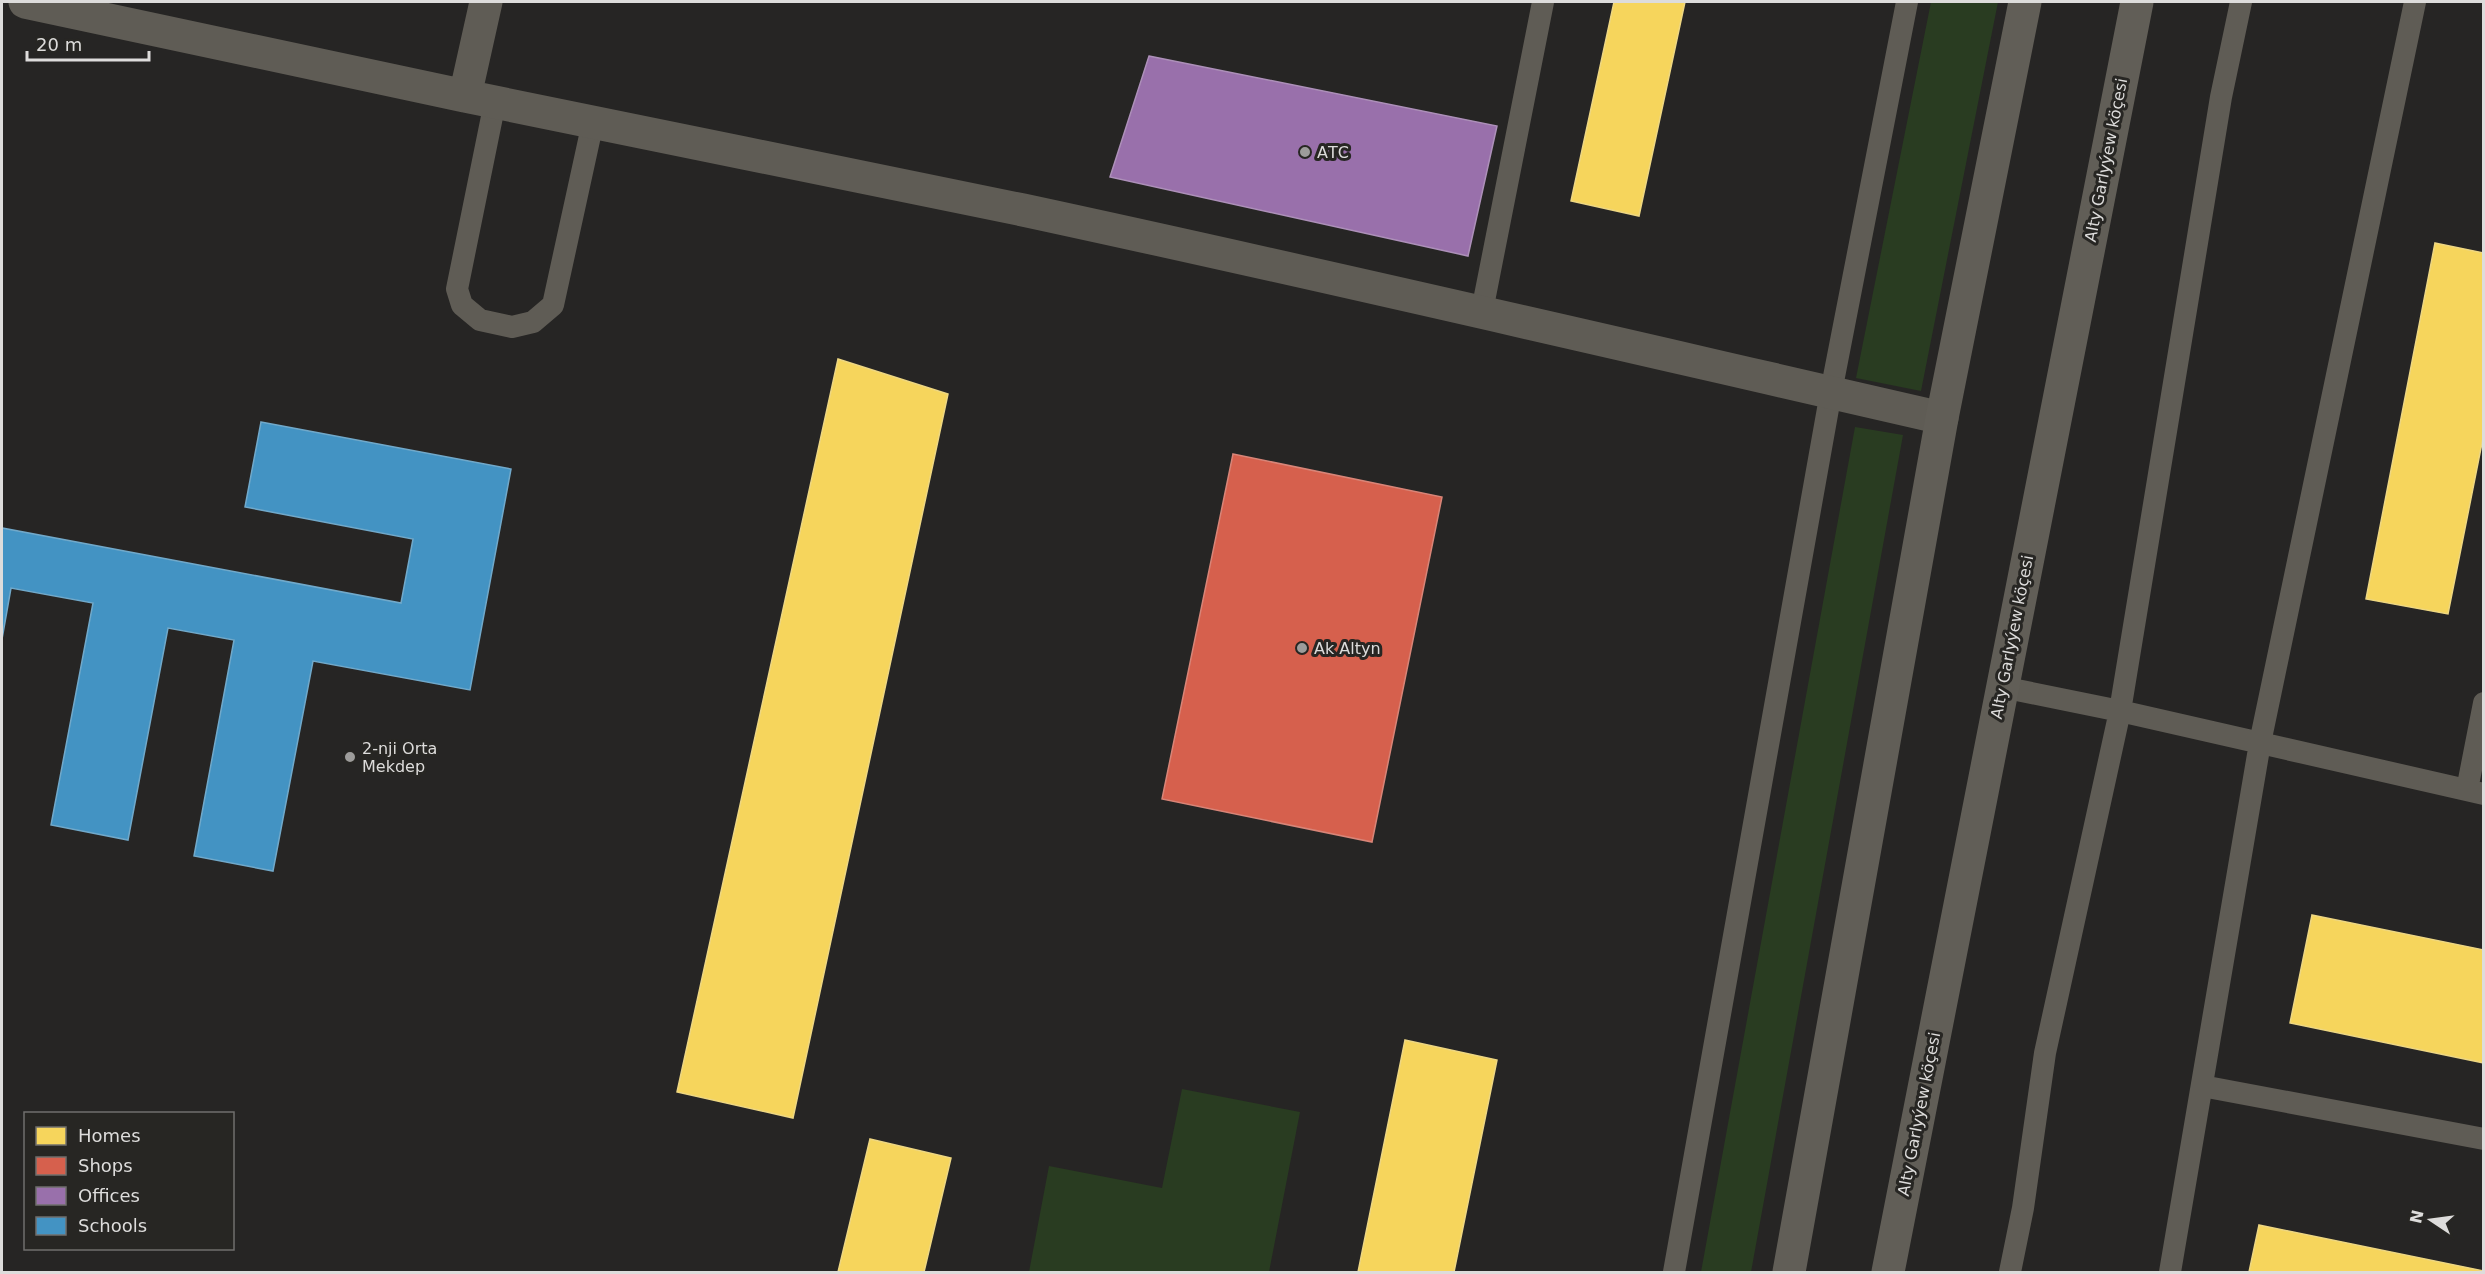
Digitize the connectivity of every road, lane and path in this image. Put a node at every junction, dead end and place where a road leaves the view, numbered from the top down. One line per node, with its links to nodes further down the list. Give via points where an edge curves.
1 (25, 2): 9 (street)
2 (486, 2): 9 (street)
3 (1543, 2): 11 (lane)
4 (1907, 2): 12 (lane)
5 (2025, 2): 13 (street)
6 (2137, 2): 14 (street, Alty Garlyýew köçesi)
7 (2241, 2): 16 (lane, via 2221,96)
8 (2415, 2): 17 (lane)
9 (480, 99): 10 (street); 10 (lane, via 457,289 462,305 480,320 512,327 533,322 553,305)
10 (593, 122): 11 (street, via 1022,210)
11 (1482, 311): 12 (street)
12 (1831, 392): 13 (street); 21 (lane)
13 (1942, 418): 22 (street)
14 (2002, 687): 16 (lane); 23 (street, Alty Garlyýew köçesi)
15 (2484, 703): 18 (lane)
16 (2120, 711): 17 (lane); 24 (lane, via 2045,1053)
17 (2260, 743): 18 (lane); 19 (lane)
18 (2475, 792)
19 (2202, 1086): 20 (lane); 25 (lane)
20 (2484, 1139)
21 (1674, 1272)
22 (1789, 1272)
23 (1888, 1272)
24 (2010, 1272)
25 (2170, 1272)

